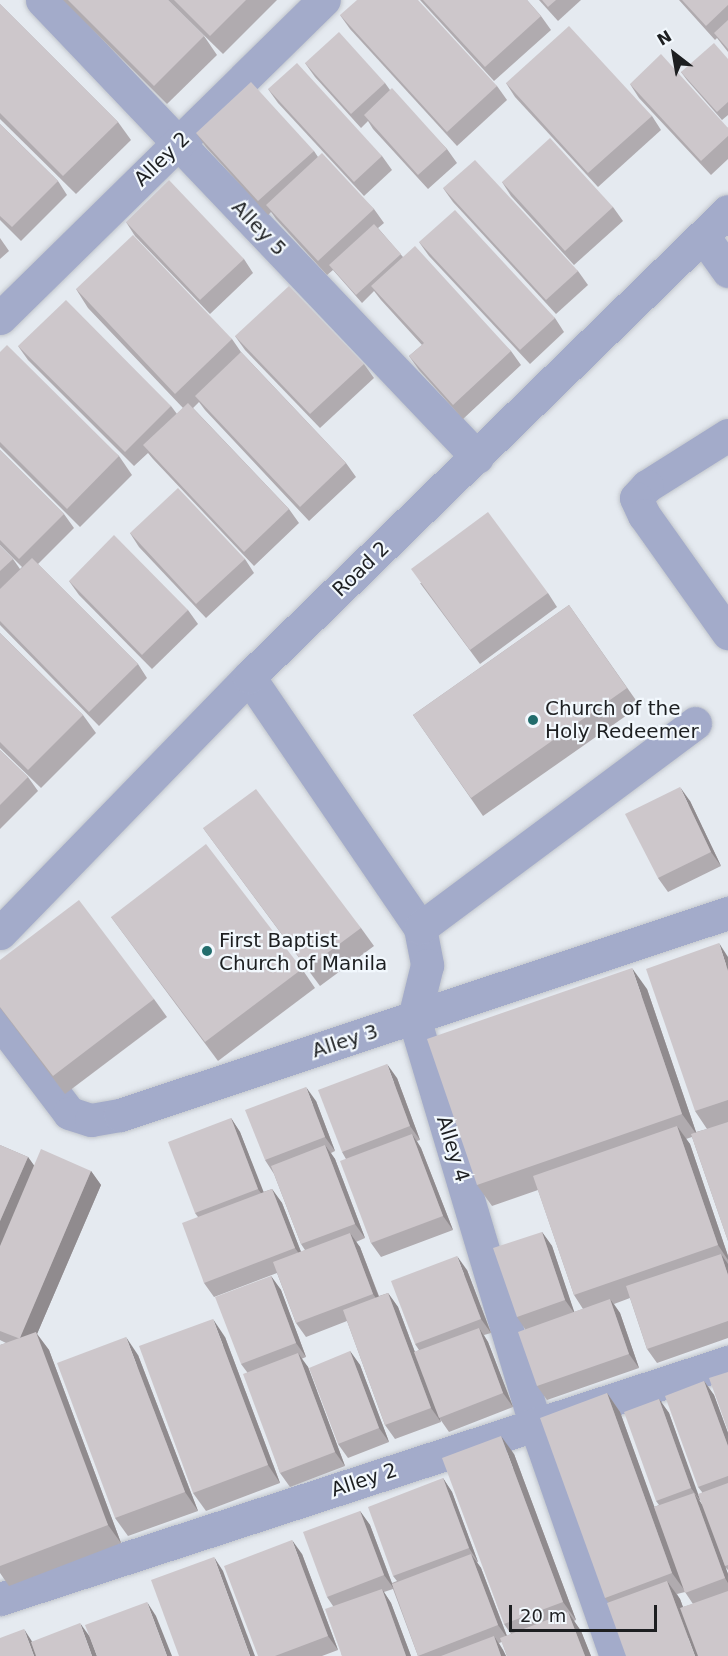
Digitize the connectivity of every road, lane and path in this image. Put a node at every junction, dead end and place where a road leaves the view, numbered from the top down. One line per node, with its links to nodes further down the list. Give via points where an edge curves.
1 (42, 0): 3 (street, Alley 5)
2 (324, 0): 3 (street, Alley 2)
3 (179, 144): 7 (street, Alley 2); 9 (street, Alley 5)
4 (728, 211): 5 (street, Road 2)
5 (703, 236): 6 (street); 9 (street, Road 2)
6 (728, 271)
7 (0, 318)
8 (728, 435): 10 (street, via 647,486 636,498)
9 (477, 457): 11 (street, Road 2)
10 (728, 633)
11 (249, 677): 14 (street); 15 (street, Road 2)
12 (695, 723): 14 (street)
13 (728, 913): 16 (street, Alley 3)
14 (420, 928): 16 (street, via 427,965)
15 (0, 933)
16 (414, 1018): 17 (street, Alley 3, via 120,1115 91,1120 69,1113); 19 (street, Alley 4)
17 (0, 1022)
18 (728, 1362): 19 (street, Alley 2)
19 (535, 1424): 20 (street, Alley 2); 21 (street, Alley 4)
20 (0, 1599)
21 (616, 1656)

